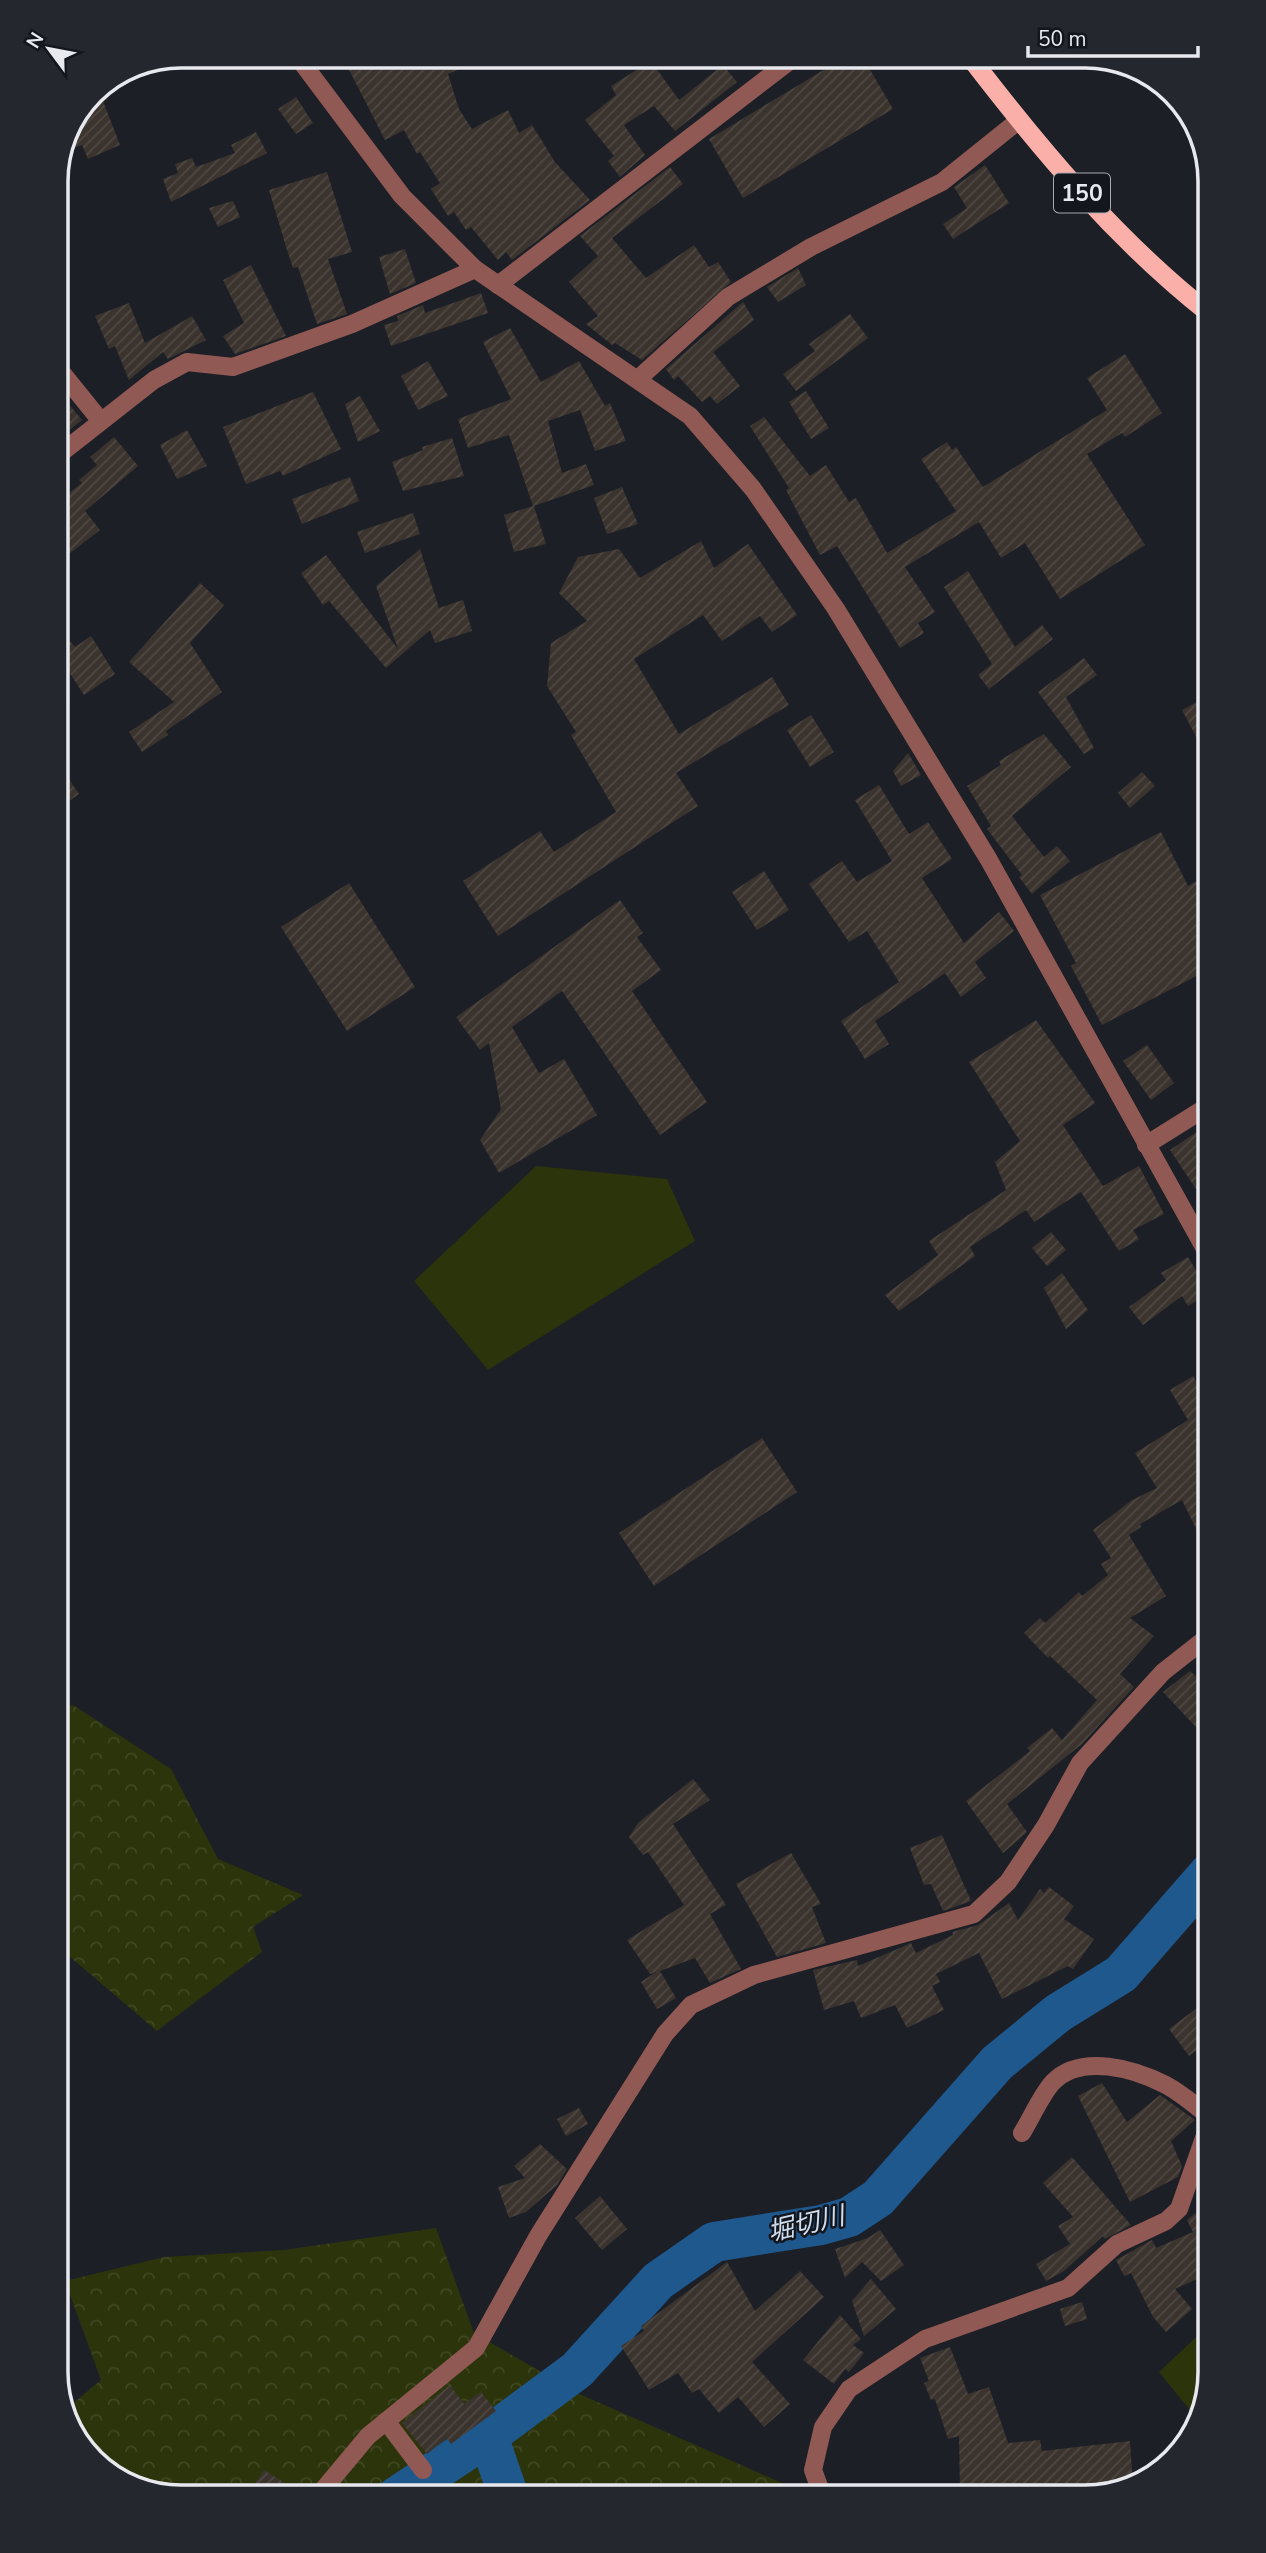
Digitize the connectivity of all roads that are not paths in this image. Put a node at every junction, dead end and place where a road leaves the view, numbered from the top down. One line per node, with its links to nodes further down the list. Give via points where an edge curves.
1 (307, 68): 5 (street, via 402,196)
2 (780, 68): 6 (street)
3 (978, 68): 4 (highway, 150)
4 (1018, 121): 7 (highway, 150, via 1125,242); 8 (street, via 942,182 811,247 728,297)
5 (475, 269): 6 (street); 10 (street, via 352,324 233,367 187,362)
6 (498, 285): 8 (street)
7 (1198, 304)
8 (638, 379): 13 (street, via 690,416 794,545 989,860)
9 (68, 380): 10 (street)
10 (100, 420): 11 (street)
11 (68, 447)
12 (1198, 1112): 13 (street)
13 (1146, 1145): 14 (street)
14 (1198, 1237)
15 (1198, 1644): 19 (street, via 1163,1672 1080,1763 1008,1882 974,1914 754,1975 691,2005 665,2034 538,2235 476,2348)
16 (1198, 2110): 17 (street, via 1145,2075 1092,2065 1077,2067 1054,2082)
17 (1022, 2133)
18 (1198, 2154): 22 (street, via 1179,2209 1166,2221 1117,2244 1068,2288 925,2339 849,2389 822,2427 813,2470)
19 (386, 2421): 20 (street); 21 (street)
20 (423, 2470)
21 (327, 2485)
22 (819, 2485)

